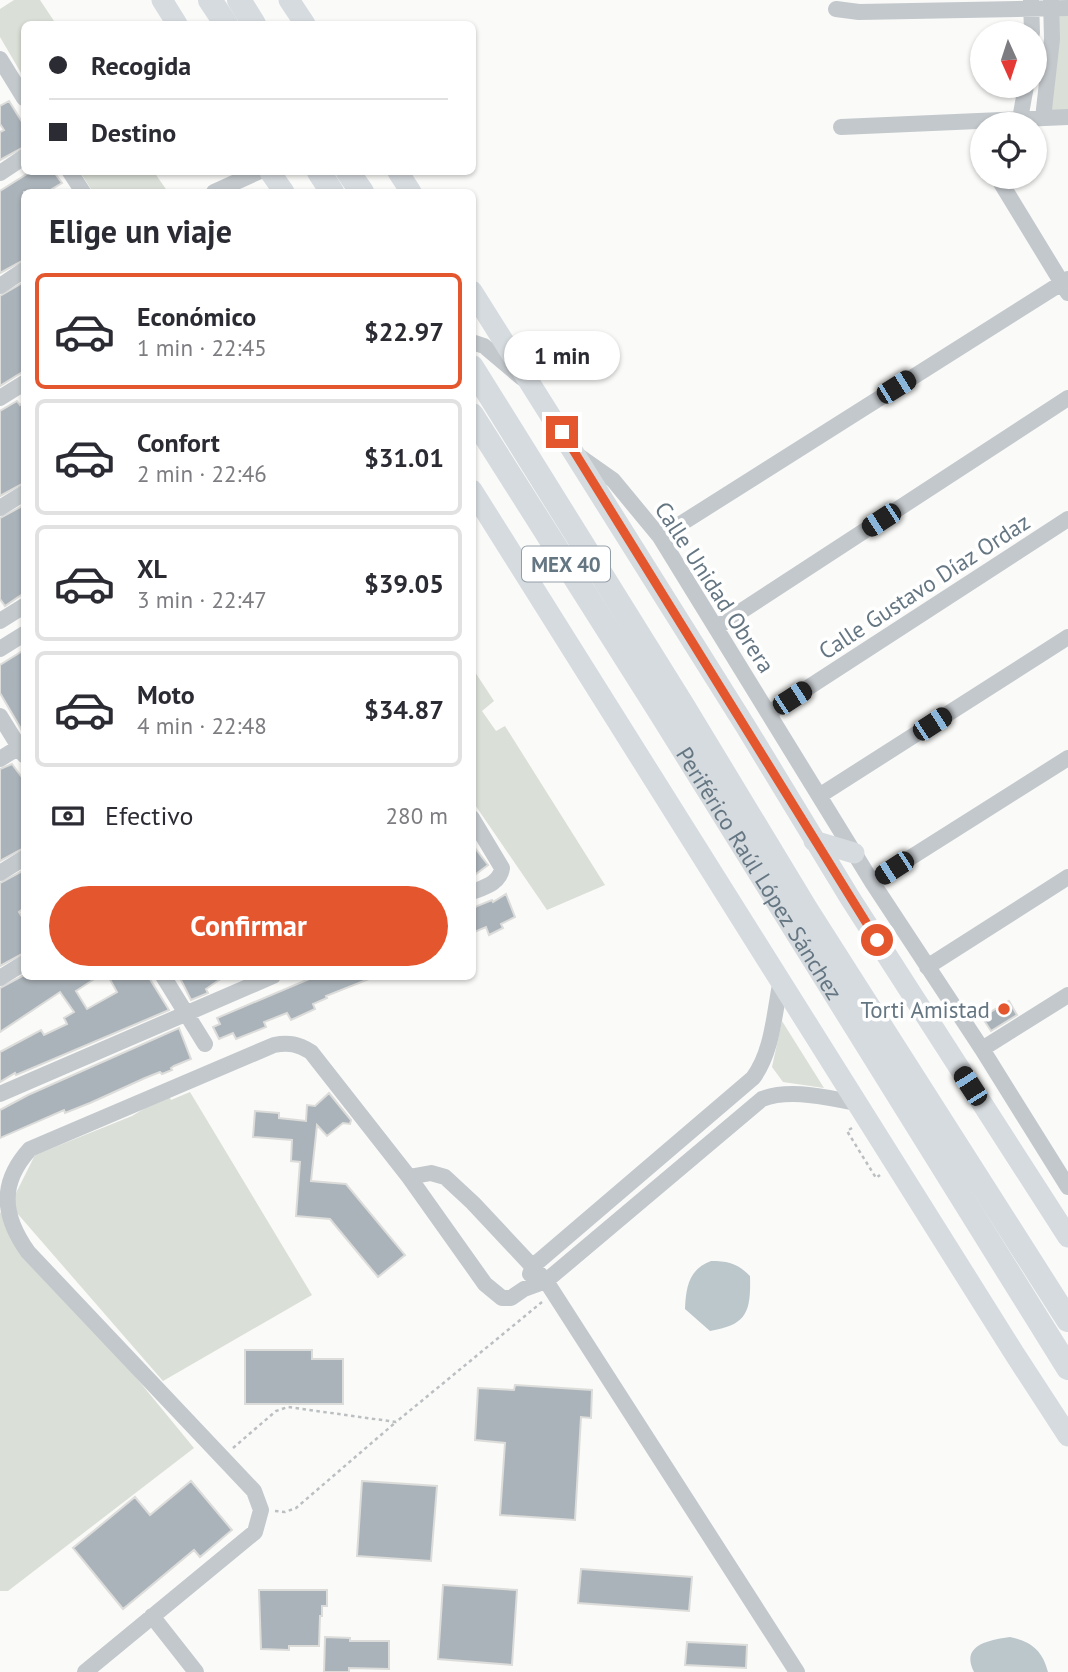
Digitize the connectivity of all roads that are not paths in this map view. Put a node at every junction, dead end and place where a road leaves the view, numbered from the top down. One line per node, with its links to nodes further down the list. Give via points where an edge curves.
1 (162, 0): 8 (main road)
2 (210, 0): 9 (highway)
3 (239, 0): 10 (highway)
4 (289, 0): 11 (main road)
5 (1032, 5): 6 (street); 7 (street)
6 (1057, 5): 14 (street)
7 (836, 9)
8 (175, 21)
9 (224, 21)
10 (252, 21)
11 (303, 21)
12 (0, 59): 13 (street)
13 (21, 93)
14 (1044, 112)
15 (1068, 117): 16 (street)
16 (1047, 118)
17 (970, 121): 18 (street)
18 (841, 127)
19 (21, 160): 20 (street)
20 (0, 173)
21 (251, 175): 22 (street)
22 (221, 189)
23 (1005, 189): 25 (street)
24 (21, 272): 26 (street)
25 (1066, 285): 40 (street)
26 (0, 286)
27 (476, 296): 31 (main road)
28 (476, 343): 31 (street)
29 (476, 374): 47 (highway, Periférico Raúl López Sánchez / MEX 40)
30 (21, 385): 32 (street)
31 (534, 389): 35 (main road)
32 (0, 398)
33 (1068, 398): 43 (street)
34 (476, 421): 47 (highway, Periférico Raúl López Sánchez / MEX 40)
35 (575, 454): 40 (street, Calle Unidad Obrera, via 613,480); 56 (main road)
36 (21, 495): 38 (street)
37 (476, 496): 68 (main road)
38 (0, 508)
39 (1068, 519): 48 (street, Calle Gustavo Díaz Ordaz)
40 (660, 537): 43 (street, Calle Unidad Obrera)
41 (21, 608): 42 (street)
42 (0, 621)
43 (717, 627): 48 (street, Calle Unidad Obrera)
44 (21, 636): 46 (street)
45 (1068, 637): 54 (street)
46 (0, 649)
47 (671, 708): 83 (highway, Periférico Raúl López Sánchez / MEX 40, via 806,909); 84 (highway, Periférico Raúl López Sánchez / MEX 40)
48 (769, 713): 54 (street, Calle Unidad Obrera)
49 (0, 716): 50 (street)
50 (21, 746)
51 (21, 750): 53 (street)
52 (1068, 758): 61 (street)
53 (0, 759)
54 (819, 796): 57 (street, Calle Unidad Obrera)
55 (476, 824): 62 (street, via 502,864 501,877)
56 (814, 841): 57 (main road); 79 (main road)
57 (854, 853): 61 (street, Calle Unidad Obrera)
58 (21, 860): 59 (street)
59 (0, 873)
60 (1068, 877): 64 (street)
61 (872, 882): 64 (street, Calle Unidad Obrera)
62 (476, 890)
63 (21, 965): 65 (street)
64 (928, 967): 72 (street, Calle Unidad Obrera)
65 (0, 978)
66 (165, 980): 70 (street)
67 (264, 980): 70 (street)
68 (780, 980): 74 (street, via 764,1061 753,1078); 75 (main road)
69 (1068, 995): 72 (street)
70 (186, 1013): 71 (street); 73 (street)
71 (205, 1044)
72 (982, 1049): 78 (street, Calle Unidad Obrera)
73 (0, 1094)
74 (723, 1104): 76 (street); 80 (street)
75 (862, 1111): 76 (street, via 810,1096 770,1096); 85 (main road)
76 (736, 1119): 81 (street)
77 (409, 1177): 80 (street, via 431,1173 445,1177); 82 (street, via 485,1284 502,1298); 86 (street, via 311,1052 286,1043 30,1149 7,1170 1,1186 3,1211 28,1252 254,1491 261,1510 255,1532)
78 (1068, 1187)
79 (1068, 1237)
80 (533, 1266): 81 (street); 82 (street)
81 (550, 1287): 82 (street); 89 (street)
82 (524, 1289)
83 (1068, 1320)
84 (1068, 1368)
85 (1068, 1436)
86 (152, 1616): 87 (street); 88 (street)
87 (85, 1672)
88 (196, 1672)
89 (797, 1672)

